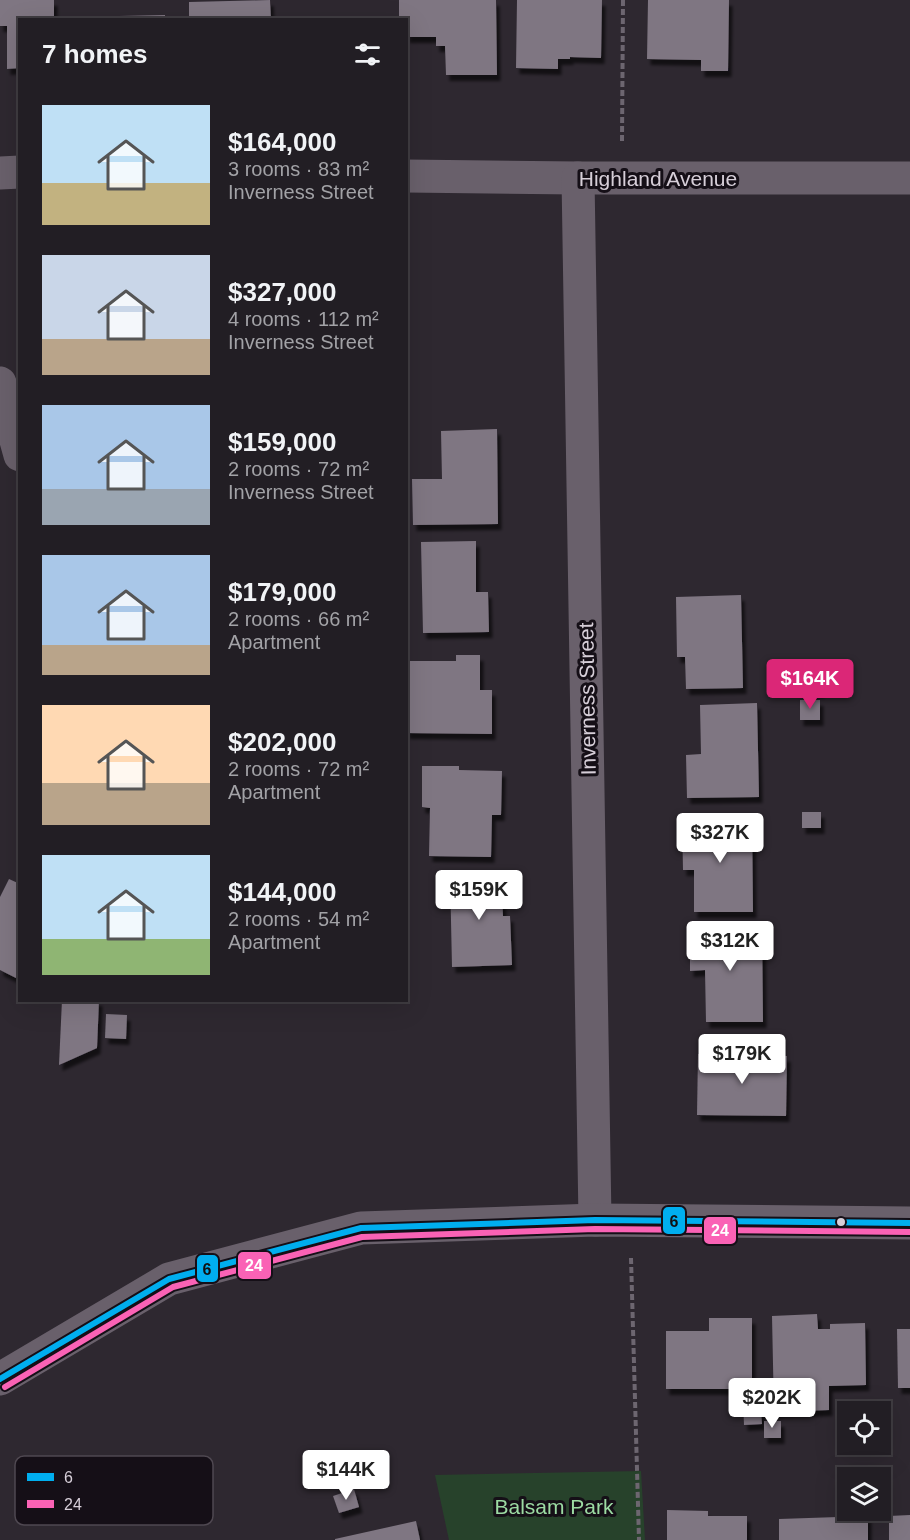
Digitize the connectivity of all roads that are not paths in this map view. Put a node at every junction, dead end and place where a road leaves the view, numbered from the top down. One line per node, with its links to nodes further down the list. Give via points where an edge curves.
1 (18, 172): 2 (street)
2 (0, 173)
3 (408, 176): 4 (street, Highland Avenue)
4 (578, 178): 5 (street, Highland Avenue); 8 (street, Inverness Street)
5 (910, 178)
6 (0, 383): 7 (street)
7 (18, 448)
8 (595, 1220): 9 (street); 10 (street, via 361,1228 169,1279)
9 (910, 1223)
10 (0, 1379)

